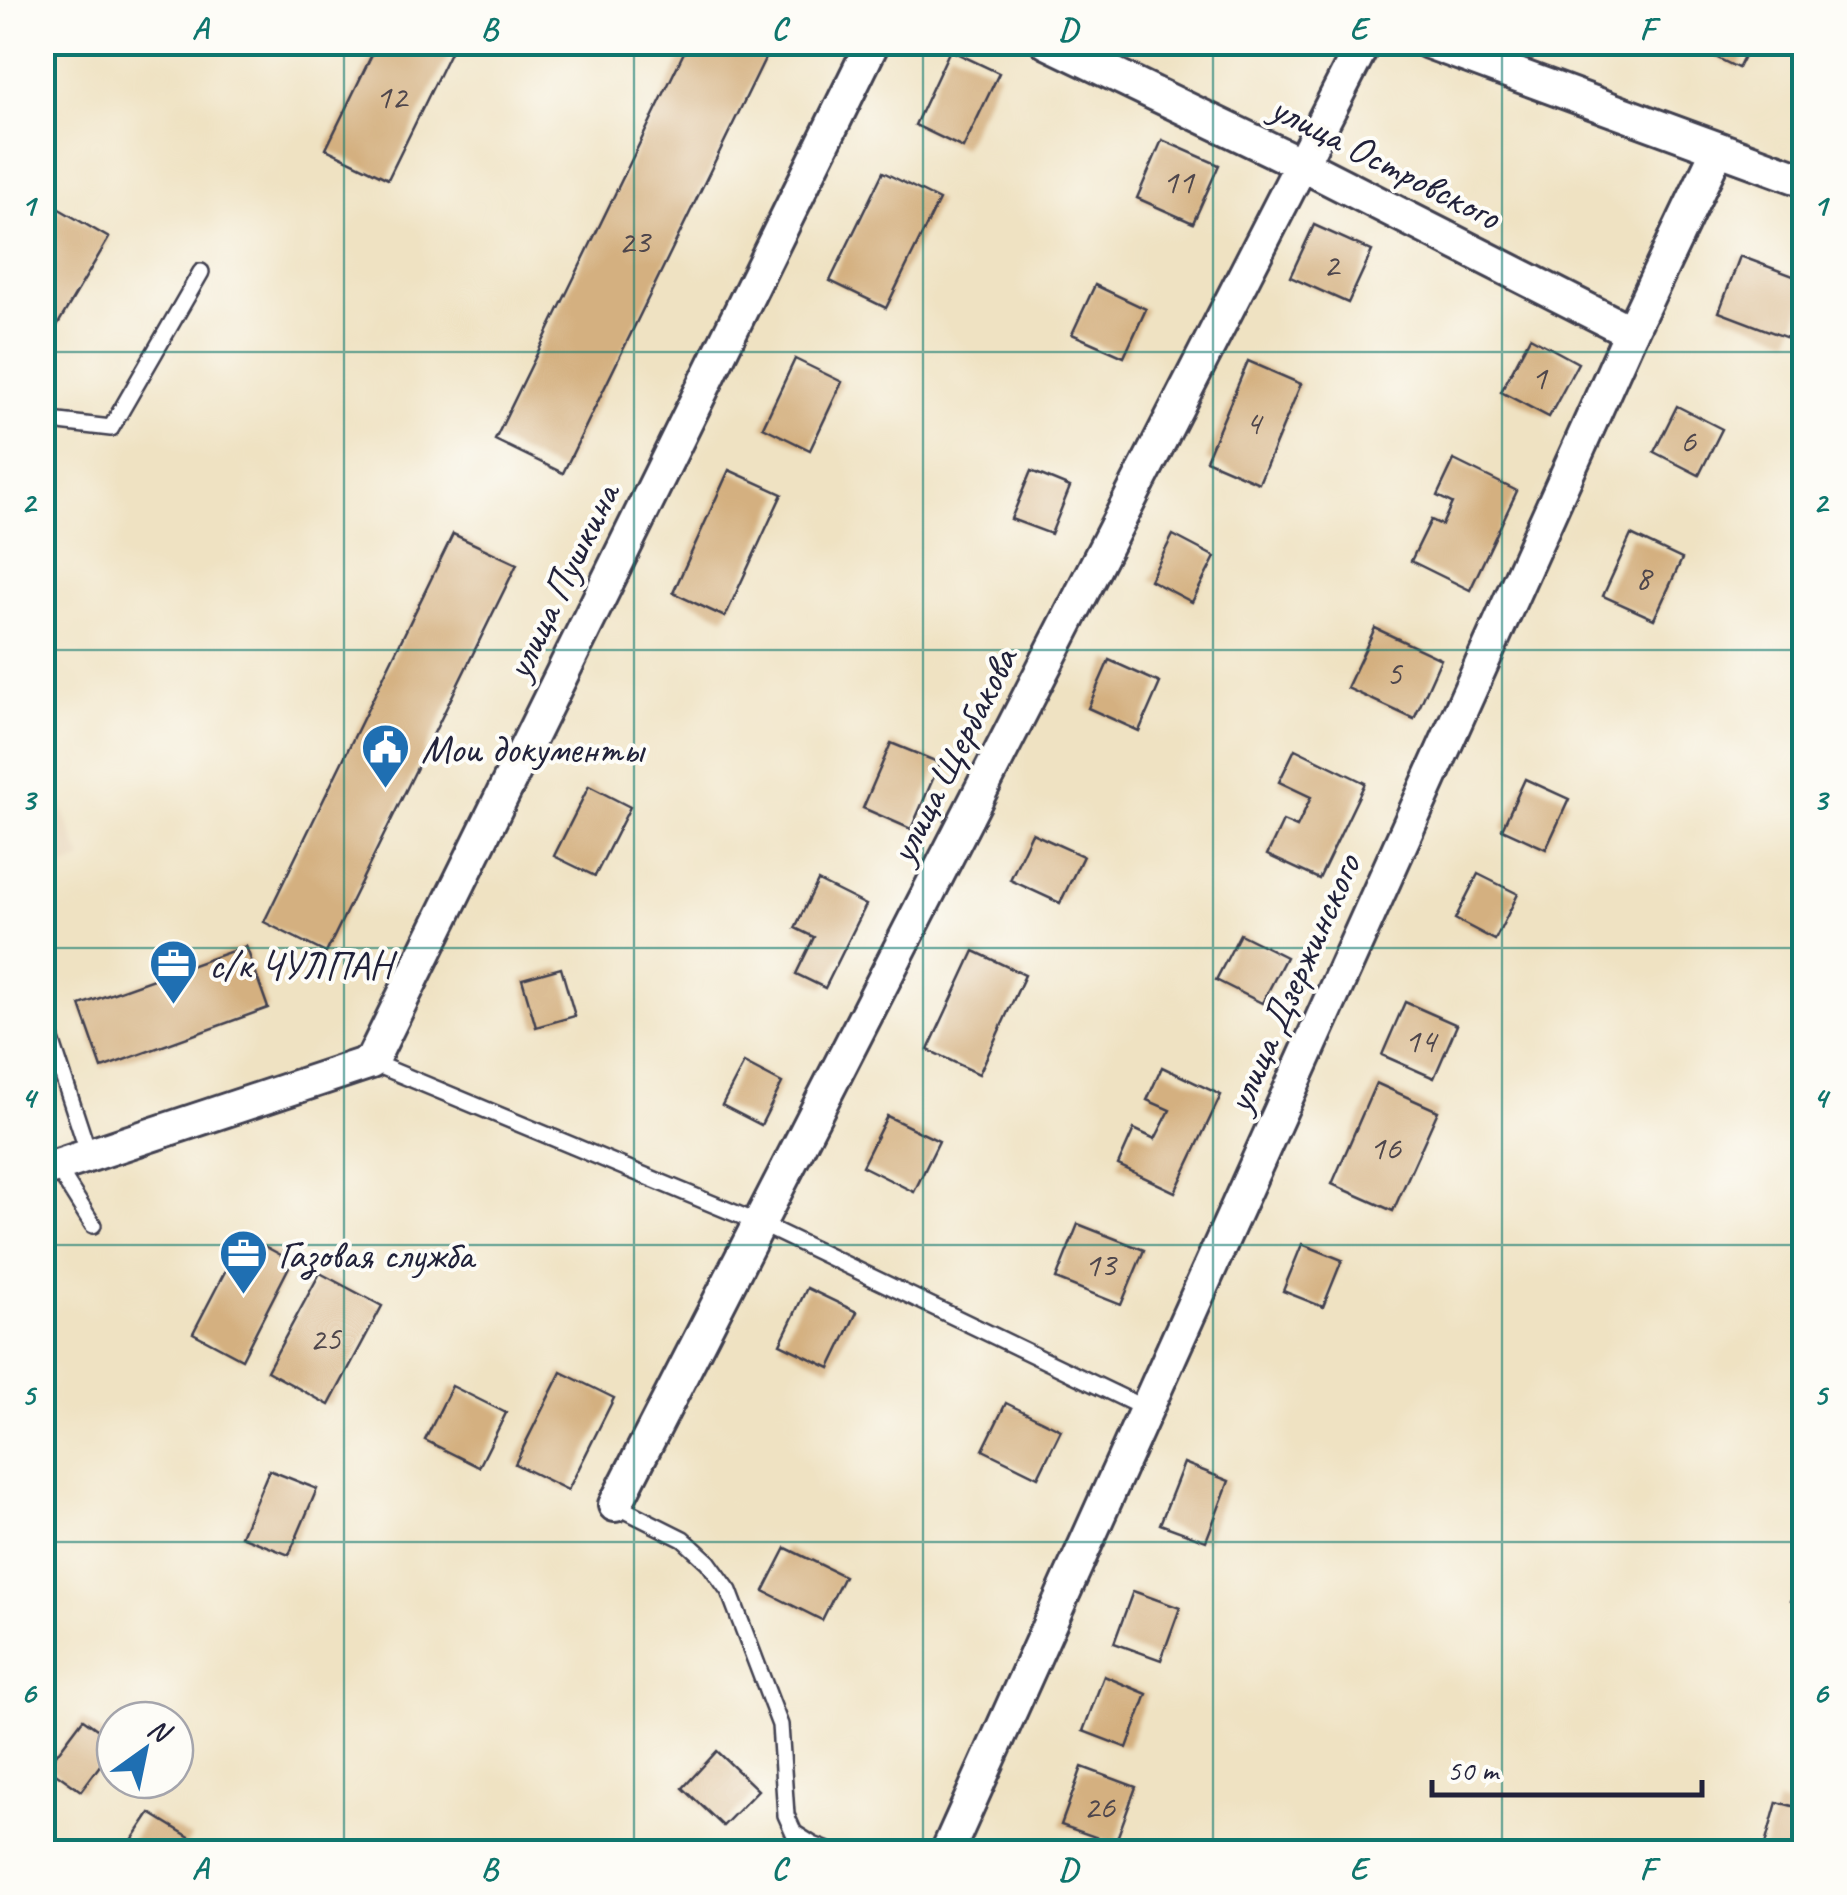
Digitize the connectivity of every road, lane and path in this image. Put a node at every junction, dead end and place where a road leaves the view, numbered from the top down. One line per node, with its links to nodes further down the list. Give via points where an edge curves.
1 (873, 42): 12 (street, улица Пушкина)
2 (1047, 42): 6 (street, улица Островского)
3 (1364, 42): 6 (street, улица Щербакова)
4 (1428, 42): 5 (street)
5 (1718, 149): 7 (street); 9 (street, улица Дзержинского)
6 (1301, 164): 9 (street, улица Островского); 15 (street, улица Щербакова)
7 (1804, 180)
8 (201, 272): 10 (lane, via 111,428)
9 (1632, 332): 17 (street, улица Дзержинского)
10 (42, 420)
11 (42, 1012): 13 (lane)
12 (371, 1062): 13 (street); 15 (lane)
13 (89, 1155): 14 (street)
14 (50, 1168): 16 (lane)
15 (761, 1224): 17 (lane); 18 (street, улица Щербакова)
16 (93, 1226)
17 (1146, 1409): 20 (street, улица Дзержинского)
18 (615, 1505): 19 (lane, via 683,1539 729,1591 780,1725 786,1815 794,1833)
19 (831, 1852)
20 (947, 1852)

